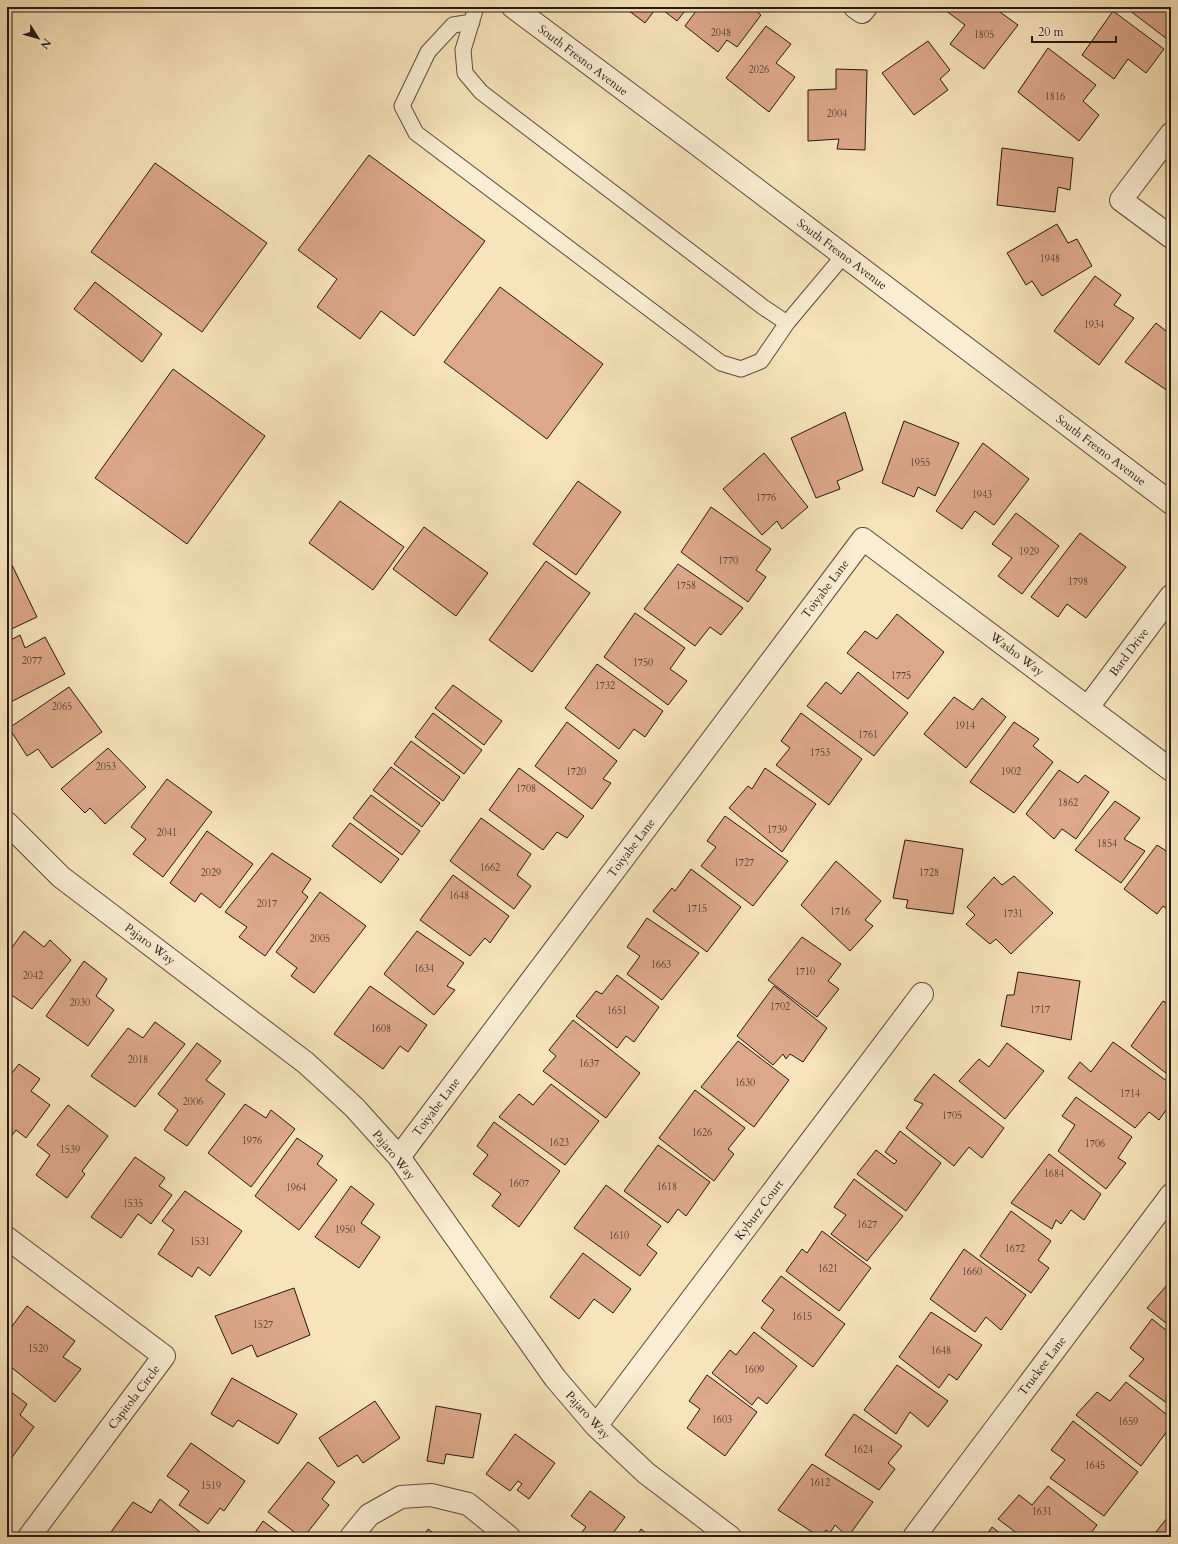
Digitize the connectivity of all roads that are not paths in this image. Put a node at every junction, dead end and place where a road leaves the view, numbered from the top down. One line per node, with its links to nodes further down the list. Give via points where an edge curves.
1 (476, 7): 3 (lane)
2 (513, 7): 6 (street, South Fresno Avenue)
3 (472, 22): 7 (lane, via 463,50 465,73 481,92); 7 (lane, via 453,25 428,52 402,106 416,133 721,363 741,369 761,361)
4 (1171, 134): 5 (street, via 1122,200)
5 (1171, 237)
6 (844, 255): 7 (lane); 8 (street, South Fresno Avenue)
7 (787, 323)
8 (1171, 503)
9 (863, 539): 11 (street, Washo Way); 15 (street, Toiyabe Lane)
10 (1171, 596): 11 (street, Bard Drive)
11 (1088, 707): 12 (street, Washo Way)
12 (1171, 770)
13 (7, 823): 15 (street, Pajaro Way, via 62,877 306,1063 354,1107)
14 (922, 994): 18 (street, Kyburz Court)
15 (399, 1157): 18 (street, Pajaro Way, via 555,1378)
16 (1171, 1195): 23 (street, Truckee Lane)
17 (7, 1238): 19 (street, Capitola Circle, via 164,1356)
18 (596, 1426): 22 (street, Pajaro Way, via 646,1473)
19 (28, 1537)
20 (352, 1537): 21 (street, via 369,1515 401,1497 430,1495 468,1504)
21 (509, 1537)
22 (730, 1537)
23 (914, 1537)

